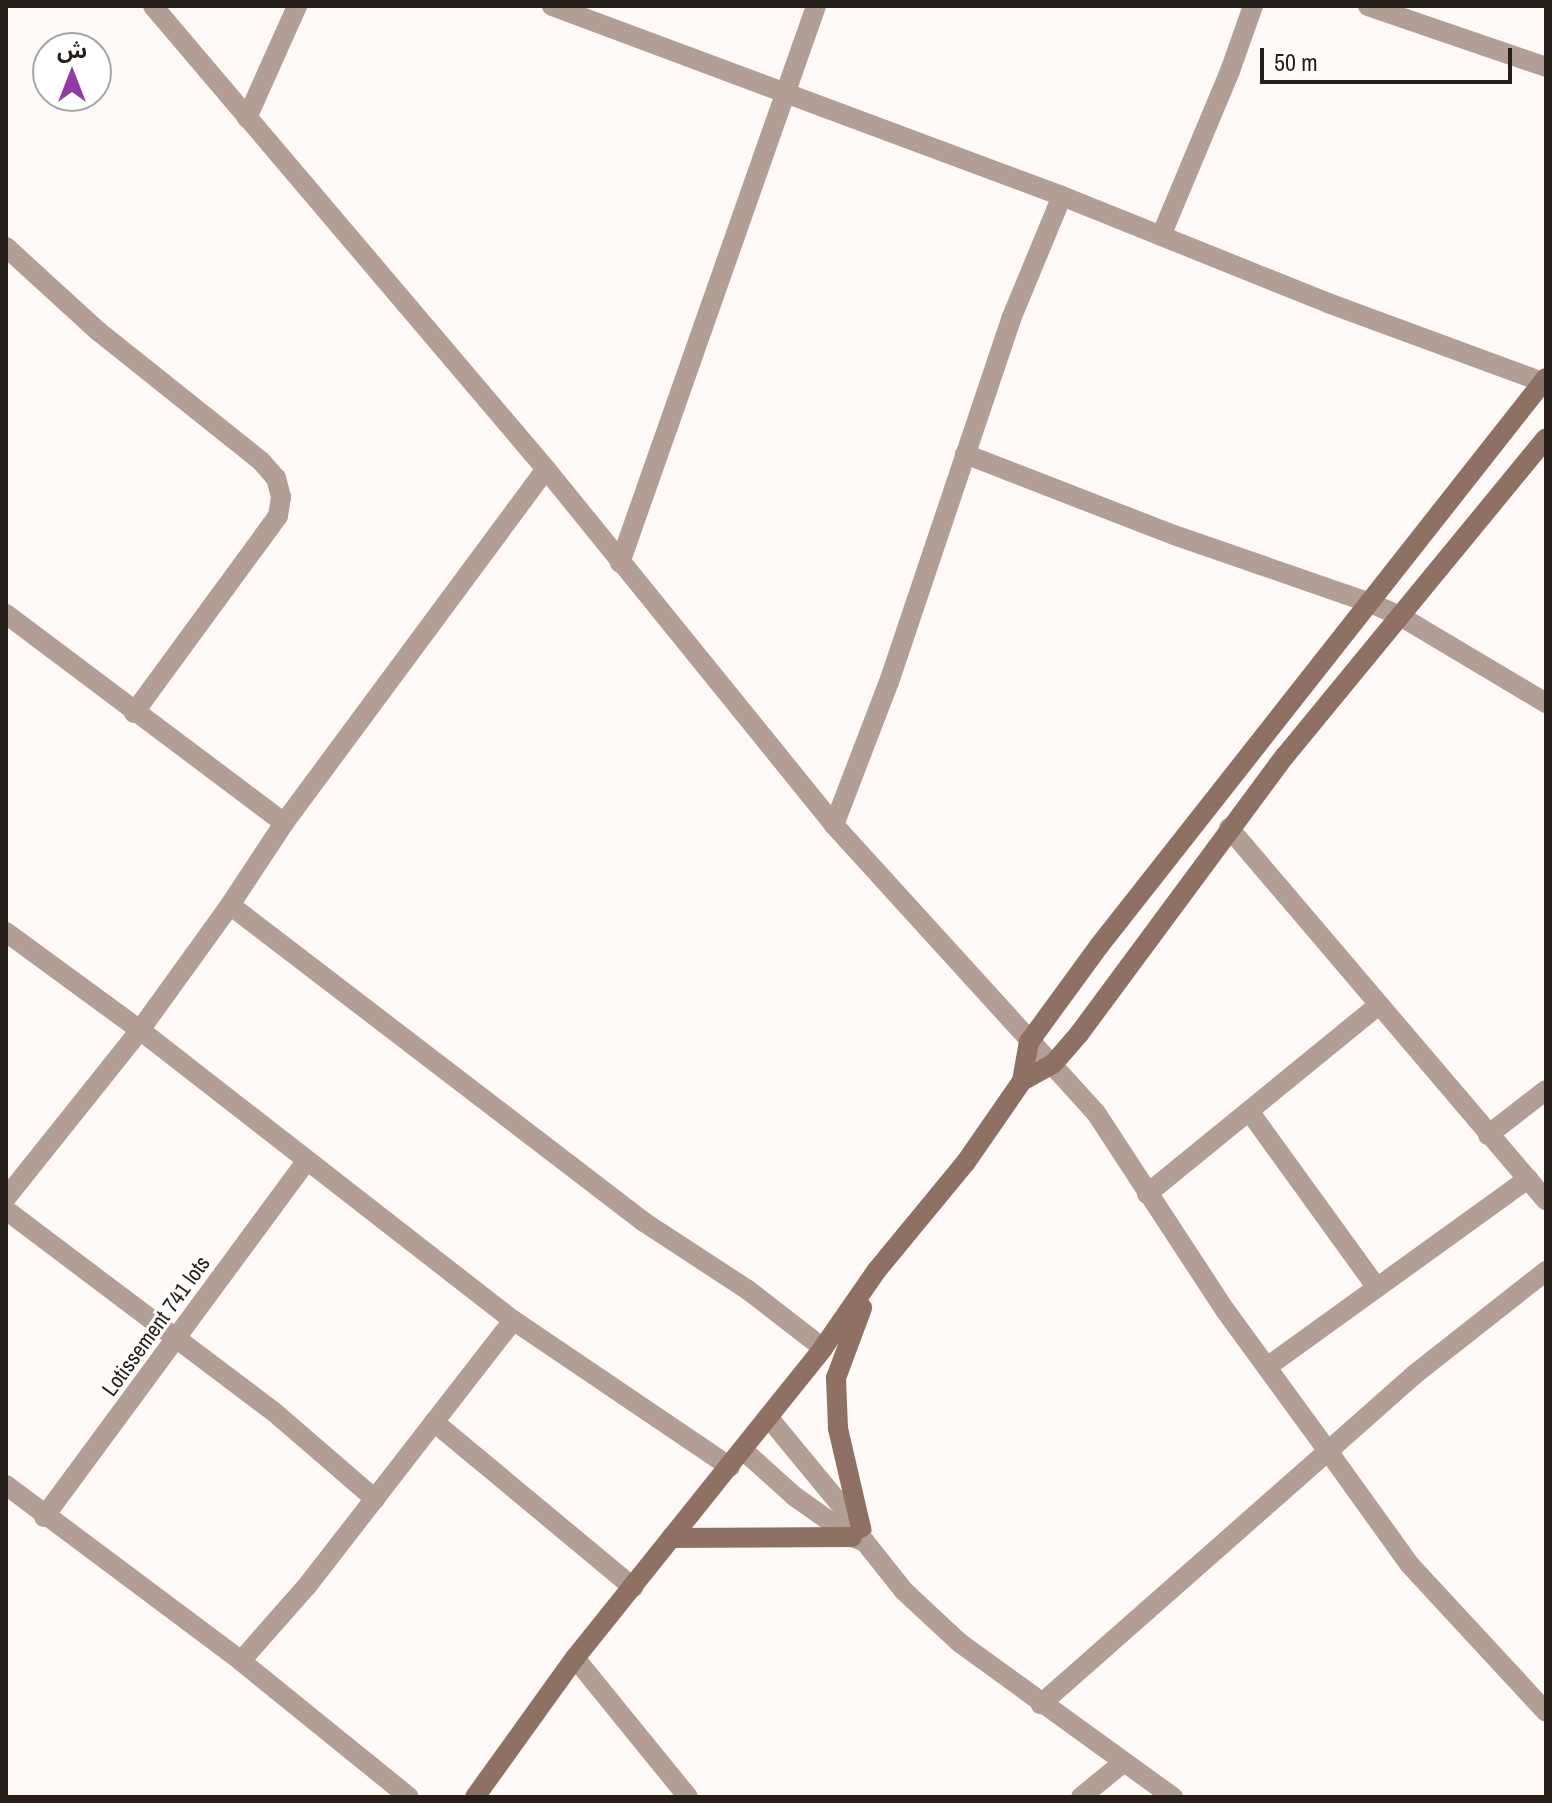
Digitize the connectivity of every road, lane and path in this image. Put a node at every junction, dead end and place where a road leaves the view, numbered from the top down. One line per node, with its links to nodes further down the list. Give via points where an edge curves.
1 (153, 6): 9 (street)
2 (297, 6): 9 (street)
3 (552, 6): 8 (street)
4 (816, 6): 8 (street)
5 (1253, 6): 11 (street)
6 (1368, 6): 7 (street)
7 (1546, 67)
8 (788, 92): 10 (street); 17 (street)
9 (247, 118): 16 (street)
10 (1062, 196): 11 (street); 15 (street, via 1011,319)
11 (1161, 236): 13 (street, via 1328,303)
12 (6, 247): 22 (street, via 98,331 276,478 278,516)
13 (1545, 380): 18 (street)
14 (1546, 438): 20 (street)
15 (965, 454): 18 (street); 24 (street, via 889,682)
16 (546, 469): 17 (street); 23 (street)
17 (620, 563): 24 (street)
18 (1370, 603): 20 (street); 30 (street)
19 (6, 614): 22 (street)
20 (1400, 616): 21 (street); 25 (street)
21 (1546, 703)
22 (134, 713): 23 (street)
23 (284, 823): 26 (street)
24 (834, 825): 30 (street)
25 (1229, 828): 28 (street); 31 (street)
26 (230, 905): 29 (street); 47 (street, via 644,1222 748,1290)
27 (6, 932): 29 (street)
28 (1379, 1005): 34 (street); 35 (street)
29 (140, 1030): 36 (street); 38 (street)
30 (1029, 1042): 31 (street); 32 (street)
31 (1053, 1064): 32 (street); 39 (street, via 1096,1113)
32 (1022, 1081): 42 (street, via 966,1162)
33 (1546, 1090): 35 (street)
34 (1249, 1111): 39 (street); 44 (street)
35 (1488, 1135): 37 (street)
36 (306, 1162): 45 (street); 46 (street, Lotissement 741 lots)
37 (1528, 1179): 40 (street); 44 (street)
38 (8, 1190)
39 (1147, 1194): 48 (street)
40 (1546, 1200)
41 (6, 1210): 46 (street)
42 (877, 1270): 47 (street); 57 (street, via 836,1378 838,1428)
43 (1546, 1271): 52 (street)
44 (1377, 1288): 48 (street)
45 (513, 1320): 50 (street); 53 (street)
46 (176, 1342): 55 (street, via 273,1411); 56 (street, Lotissement 741 lots)
47 (823, 1348): 49 (street)
48 (1267, 1367): 52 (street)
49 (769, 1418): 51 (street); 57 (street)
50 (434, 1422): 55 (street); 59 (street)
51 (743, 1450): 53 (street); 57 (street, via 794,1496)
52 (1328, 1451): 62 (street); 63 (street, via 1410,1565)
53 (730, 1467): 58 (street)
54 (6, 1485): 56 (street)
55 (375, 1499): 61 (street)
56 (44, 1517): 61 (street)
57 (859, 1536): 58 (street); 62 (street, via 904,1591 960,1643)
58 (671, 1538): 59 (street)
59 (633, 1587): 60 (street)
60 (575, 1658): 66 (street); 67 (street)
61 (241, 1661): 65 (street)
62 (1041, 1704): 64 (street)
63 (1546, 1711)
64 (1124, 1762): 68 (street); 69 (street)
65 (409, 1797)
66 (475, 1797)
67 (688, 1797)
68 (1081, 1797)
69 (1173, 1797)

